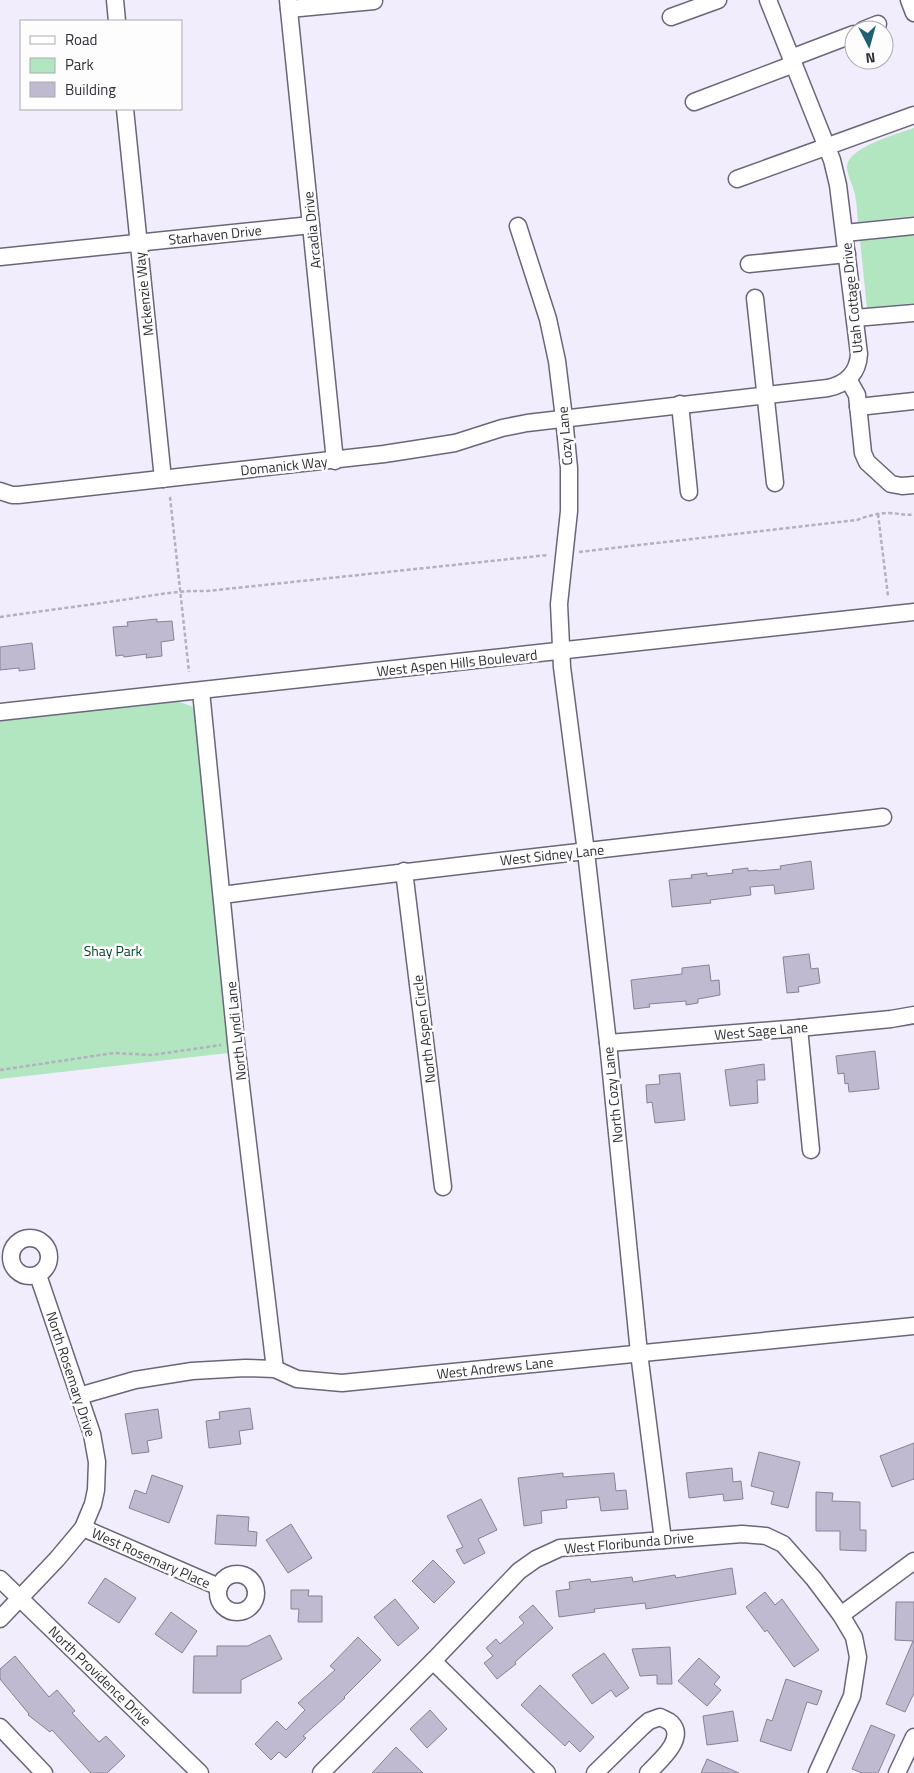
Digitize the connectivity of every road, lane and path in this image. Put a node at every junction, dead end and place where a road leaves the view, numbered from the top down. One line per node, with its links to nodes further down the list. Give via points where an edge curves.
1 (115, 0): 9 (street)
2 (718, 0): 8 (street)
3 (768, 0): 11 (street, Utah Cottage Drive)
4 (909, 0): 7 (street)
5 (374, 1): 6 (street)
6 (289, 4): 17 (street, Arcadia Drive)
7 (914, 13)
8 (671, 17)
9 (117, 20)
10 (844, 38): 11 (street)
11 (793, 61): 12 (street); 15 (street, Utah Cottage Drive)
12 (694, 102)
13 (126, 110): 21 (street, Mckenzie Way)
14 (914, 115): 15 (street)
15 (826, 147): 16 (street); 20 (street, Utah Cottage Drive, via 837,179)
16 (737, 179)
17 (311, 225): 21 (street, Starhaven Drive); 34 (street, Arcadia Drive)
18 (518, 226): 33 (street, Cozy Lane, via 548,319)
19 (914, 226): 20 (street)
20 (845, 233): 22 (street, Utah Cottage Drive)
21 (139, 243): 23 (street, Starhaven Drive); 35 (street, Mckenzie Way)
22 (847, 254): 24 (street); 27 (street, Utah Cottage Drive)
23 (0, 257)
24 (749, 264)
25 (755, 298): 29 (street)
26 (914, 312): 27 (street)
27 (855, 318): 28 (street, Utah Cottage Drive, via 858,361)
28 (848, 380): 29 (street, via 828,388); 32 (street, via 855,390)
29 (766, 395): 31 (street); 36 (street)
30 (914, 401): 32 (street)
31 (680, 404): 33 (street); 39 (street)
32 (858, 407): 37 (street, via 867,462 892,484)
33 (564, 418): 34 (street, Domanick Way, via 515,425 440,446); 43 (street, Cozy Lane, via 570,490)
34 (335, 461): 35 (street, Domanick Way)
35 (163, 479): 38 (street, Domanick Way, via 12,495)
36 (775, 483)
37 (914, 485)
38 (0, 491)
39 (690, 492)
40 (170, 497): 44 (path)
41 (878, 514): 42 (path); 43 (path, via 857,520); 45 (path)
42 (914, 514)
43 (565, 553): 44 (path, via 206,591); 48 (street, Cozy Lane, via 559,604)
44 (180, 591): 47 (path); 49 (path)
45 (888, 596)
46 (914, 612): 48 (street, West Aspen Hills Boulevard)
47 (0, 617)
48 (560, 651): 50 (street, West Aspen Hills Boulevard); 53 (street, North Cozy Lane)
49 (190, 672)
50 (201, 691): 51 (street, West Aspen Hills Boulevard); 55 (street, North Lyndi Lane)
51 (0, 712)
52 (883, 817): 53 (street, West Sidney Lane)
53 (586, 852): 54 (street, West Sidney Lane); 59 (street, North Cozy Lane)
54 (404, 871): 55 (street, West Sidney Lane); 62 (street, North Aspen Circle)
55 (222, 895): 66 (street, North Lyndi Lane, via 237,1052)
56 (914, 1015): 57 (street, West Sage Lane)
57 (799, 1028): 59 (street, West Sage Lane); 61 (street)
58 (222, 1044): 60 (path, via 152,1055 114,1053)
59 (608, 1044): 65 (street, North Cozy Lane)
60 (0, 1070)
61 (811, 1150)
62 (443, 1187)
63 (38, 1275): 67 (street, North Rosemary Drive)
64 (914, 1326): 65 (street, West Andrews Lane)
65 (640, 1353): 66 (street, West Andrews Lane, via 342,1383 297,1379); 69 (street, North Cozy Lane)
66 (276, 1369): 67 (street, West Andrews Lane, via 192,1371 135,1380)
67 (79, 1396): 68 (street, North Rosemary Drive, via 92,1434 97,1462 96,1490)
68 (83, 1528): 72 (street, West Rosemary Place); 73 (street, North Rosemary Drive)
69 (663, 1540): 74 (street, West Floribunda Drive, via 742,1534 774,1539 783,1544 814,1578); 76 (street, West Floribunda Drive, via 560,1548 536,1559 519,1571)
70 (914, 1561): 74 (street)
71 (0, 1579): 73 (street, North Providence Drive)
72 (219, 1587)
73 (20, 1598): 75 (street, North Rosemary Drive); 80 (street, North Providence Drive)
74 (841, 1615): 85 (street, West Floribunda Drive, via 854,1637 858,1658 852,1696)
75 (0, 1619)
76 (433, 1661): 81 (street, West Floribunda Drive); 82 (street)
77 (0, 1727): 79 (street)
78 (914, 1737): 86 (street)
79 (44, 1773)
80 (200, 1773)
81 (321, 1773)
82 (547, 1773)
83 (595, 1773): 84 (street, via 642,1726 660,1718 670,1722 675,1730 675,1741)
84 (648, 1773)
85 (817, 1773)
86 (897, 1773)

